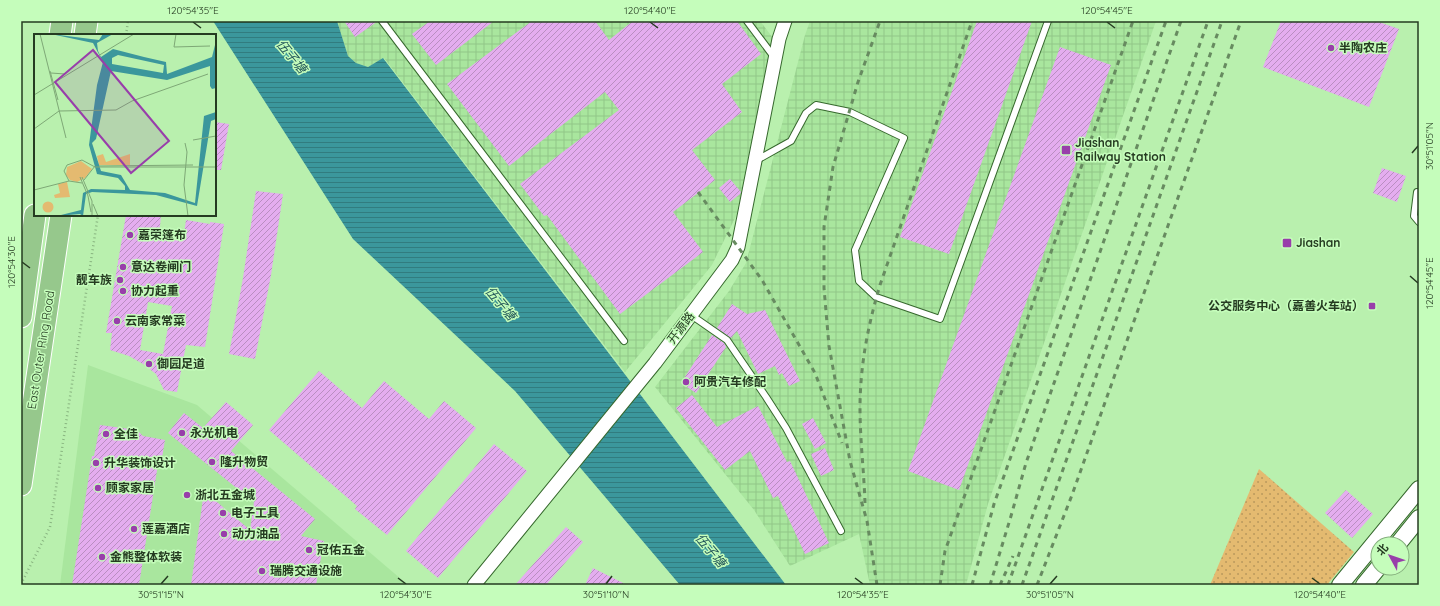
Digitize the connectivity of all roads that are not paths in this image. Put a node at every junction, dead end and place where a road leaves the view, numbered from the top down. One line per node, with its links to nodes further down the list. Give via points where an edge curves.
1 (62, 21): 6 (highway)
2 (382, 21): 15 (lane)
3 (747, 21): 7 (lane)
4 (786, 21): 7 (street, 开源路)
5 (1048, 21): 8 (lane, via 940,319 876,297 859,281 855,250 904,138 850,112 816,104 806,113 791,141)
6 (60, 34)
7 (775, 58): 8 (street, 开源路)
8 (755, 160): 13 (street, 开源路, via 738,247 732,260)
9 (1417, 192): 12 (lane, via 1414,216)
10 (35, 216): 14 (highway, East Outer Ring Road)
11 (61, 216): 16 (highway, East Outer Ring Road)
12 (1419, 222)
13 (691, 315): 19 (lane, via 727,340 786,428); 22 (street, 开源路, via 655,363)
14 (21, 317)
15 (624, 340)
16 (21, 485)
17 (1419, 489): 23 (street)
18 (1419, 518): 20 (street)
19 (841, 531)
20 (1404, 536)
21 (1371, 576): 24 (street)
22 (474, 585)
23 (1340, 585)
24 (1364, 585)

